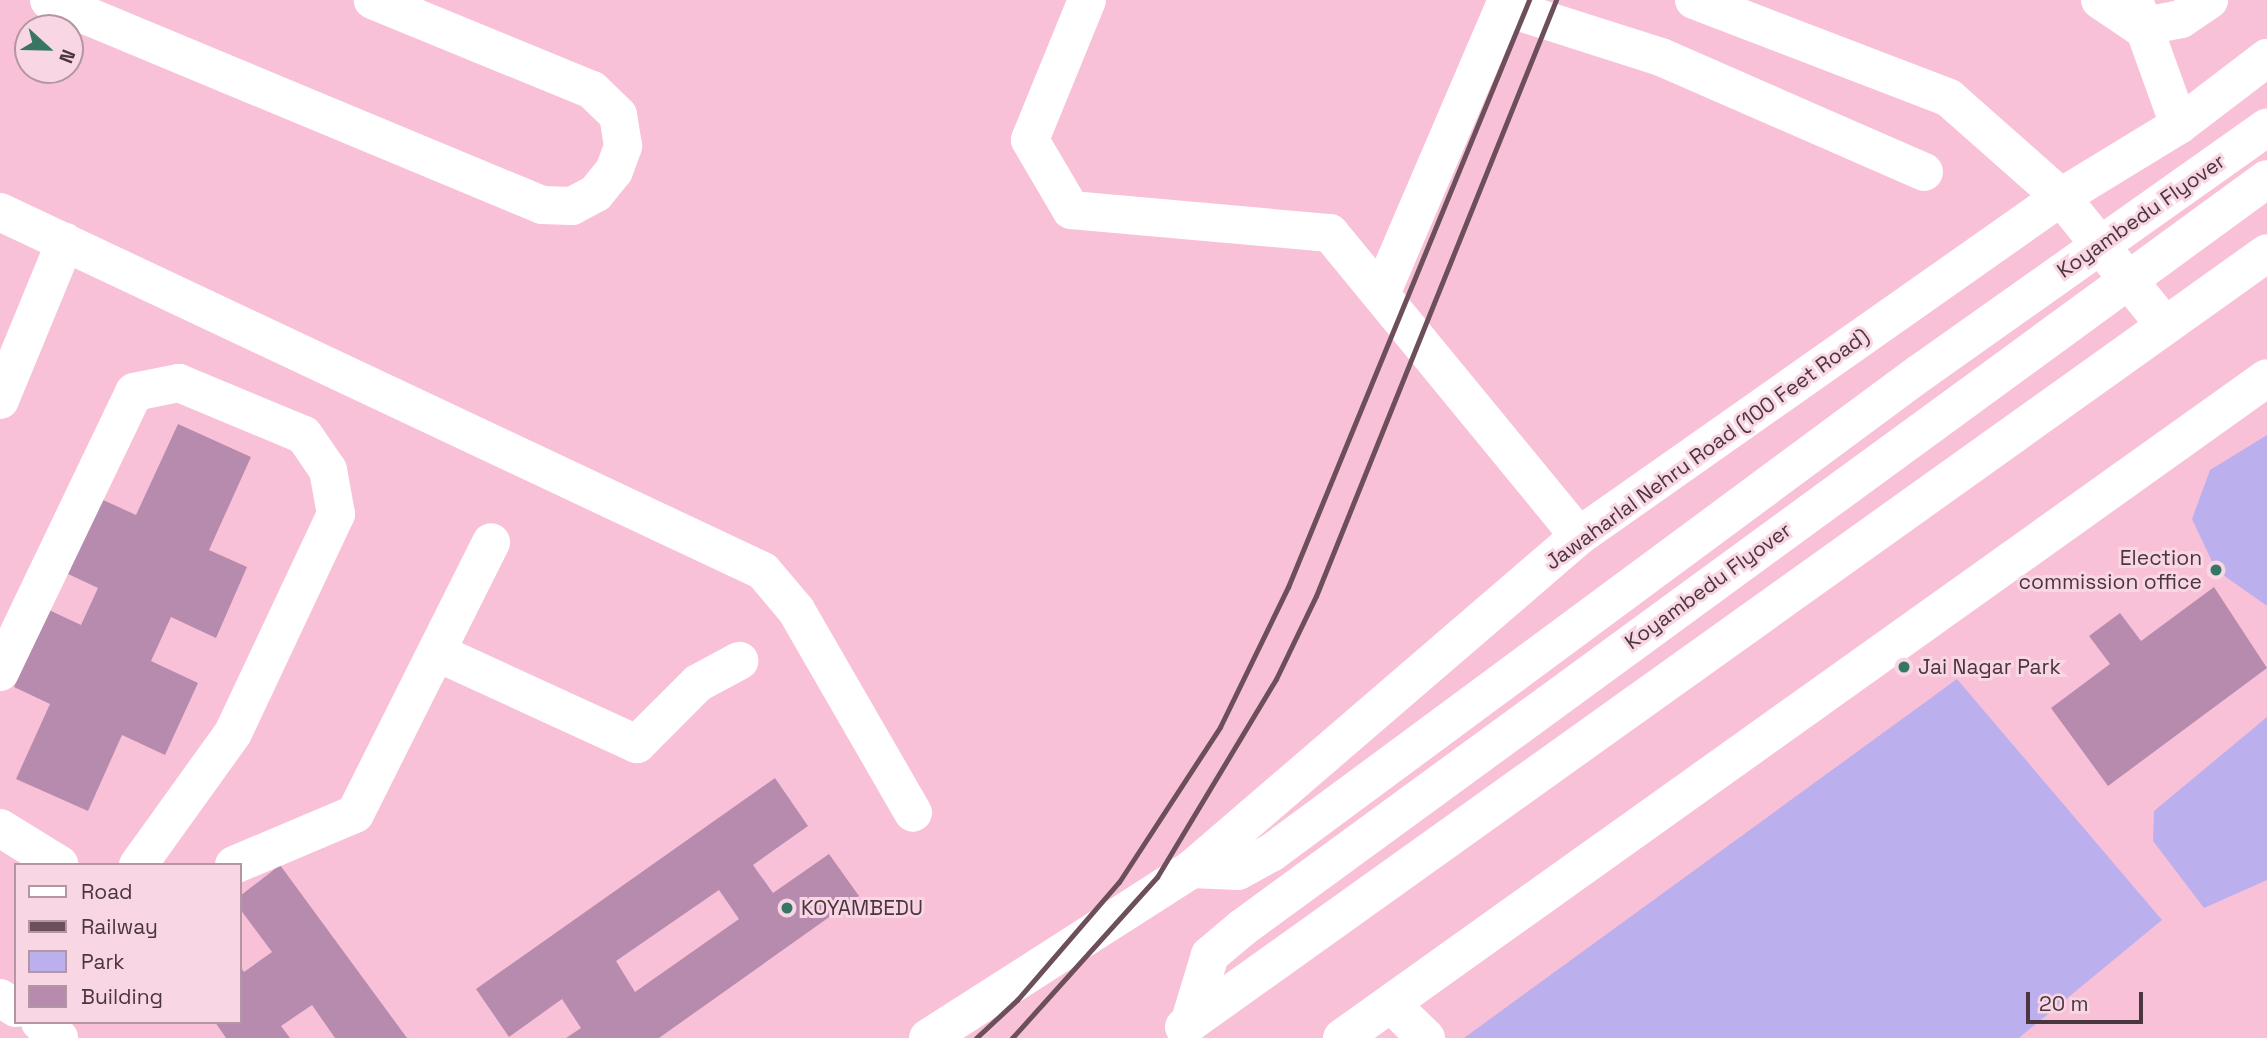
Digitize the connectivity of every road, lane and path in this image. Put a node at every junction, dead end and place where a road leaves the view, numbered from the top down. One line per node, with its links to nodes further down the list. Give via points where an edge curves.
1 (49, 0): 2 (main road, via 542,205 572,206 596,193 614,171 623,146 618,115 592,90)
2 (373, 0)
3 (1087, 0): 16 (main road, via 1030,140 1071,210 1330,233)
4 (1694, 0): 12 (main road, via 1948,98)
5 (2209, 0): 6 (main road, via 2181,19)
6 (2118, 6): 8 (main road)
7 (2267, 58): 8 (main road, Jawaharlal Nehru Road (100 Feet Road))
8 (2179, 125): 12 (main road, Jawaharlal Nehru Road (100 Feet Road))
9 (2267, 127): 30 (main road, Koyambedu Flyover, via 1920,373 1271,853 1237,871)
10 (1924, 172): 16 (main road, via 1661,57 1504,7)
11 (2267, 180): 33 (main road, Koyambedu Flyover, via 1242,928 1210,956)
12 (2061, 197): 17 (main road); 20 (main road, Jawaharlal Nehru Road (100 Feet Road))
13 (0, 212): 14 (main road)
14 (65, 242): 19 (main road); 25 (main road, via 763,571 796,610)
15 (2267, 253): 17 (main road)
16 (1381, 295): 20 (main road)
17 (2163, 323): 33 (main road)
18 (2267, 378): 31 (main road)
19 (0, 400)
20 (1579, 536): 30 (main road, Jawaharlal Nehru Road (100 Feet Road))
21 (491, 542): 22 (main road)
22 (438, 653): 23 (main road, via 637,744 698,682); 29 (main road, via 355,814)
23 (739, 661)
24 (0, 672): 28 (main road, via 134,392 179,383 304,435 328,470 335,514 233,733)
25 (912, 813)
26 (0, 828): 27 (main road)
27 (57, 863)
28 (139, 863)
29 (239, 863)
30 (1192, 869): 35 (main road, Jawaharlal Nehru Road (100 Feet Road))
31 (1391, 1004): 36 (main road); 37 (main road)
32 (42, 1024): 34 (main road)
33 (1179, 1031)
34 (59, 1038)
35 (928, 1038)
36 (1342, 1038)
37 (1426, 1038)

